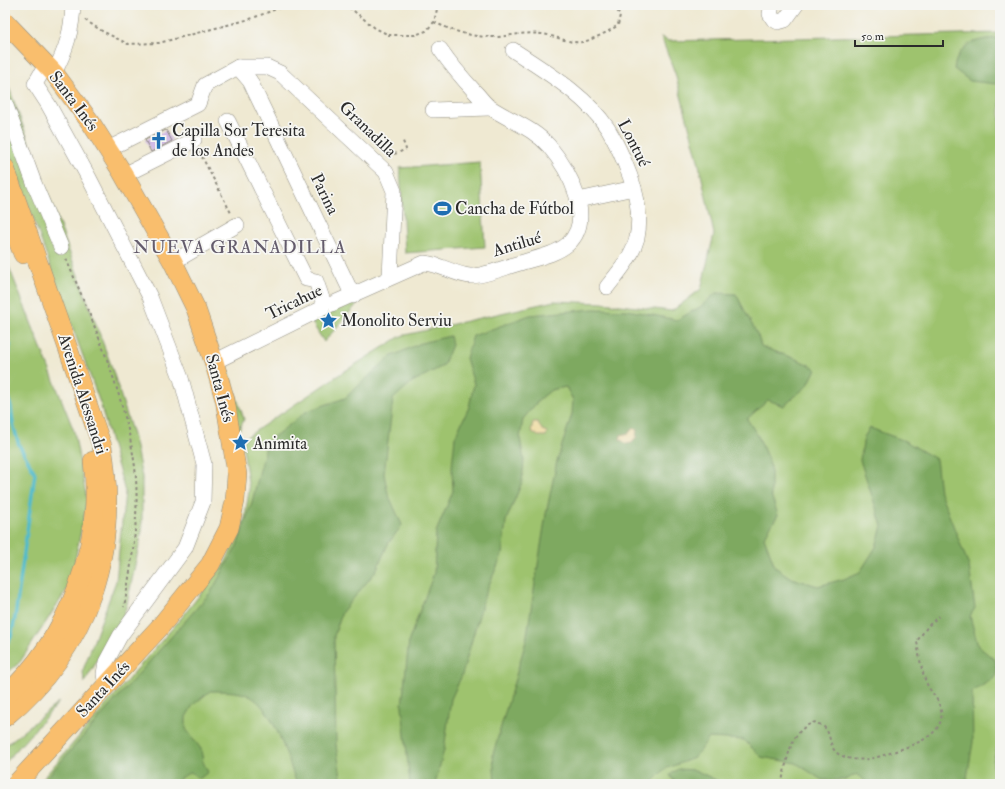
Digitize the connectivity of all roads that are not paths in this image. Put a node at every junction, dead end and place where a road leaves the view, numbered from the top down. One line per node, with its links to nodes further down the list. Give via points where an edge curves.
1 (796, 5): 3 (street, via 785,20 778,22)
2 (72, 8): 8 (street, via 72,25 65,51)
3 (772, 12)
4 (7, 29): 8 (main road, Santa Inés)
5 (440, 49): 10 (street, Antilué, via 451,66)
6 (513, 50): 17 (street, Lontué, via 560,82 592,109 623,158)
7 (238, 67): 14 (street, via 205,85 198,104); 23 (street, Granadilla, via 267,67 280,73 386,172 394,191); 25 (street, Parina, via 250,81)
8 (50, 69): 14 (main road, Santa Inés); 28 (street, via 35,84 89,178 150,297 181,378 204,464 203,502 185,548 117,642 106,662)
9 (5, 102): 21 (street, via 34,183)
10 (489, 108): 11 (street); 18 (street, Antilué, via 529,129 548,145 566,168)
11 (433, 110)
12 (228, 121): 26 (street, via 306,279 316,281)
13 (194, 140): 16 (street)
14 (108, 149): 16 (main road, Santa Inés)
15 (5, 168): 30 (main road, Avenida Alessandri, via 102,446 108,512 98,578 82,620 50,672 22,703)
16 (124, 175): 22 (main road, Santa Inés)
17 (634, 188): 18 (street); 24 (street, Lontué, via 638,215 637,239 627,262)
18 (578, 200): 23 (street, Antilué, via 580,215 576,232 568,244 554,253 470,276 437,264 424,263)
19 (5, 207): 29 (main road, Avenida Alessandri, via 82,416 91,446 94,487 92,529 71,602 59,627 40,656)
20 (237, 225): 22 (street)
21 (61, 247)
22 (173, 262): 27 (main road, Santa Inés, via 196,309)
23 (390, 277): 25 (street, Tricahue)
24 (607, 287)
25 (353, 296): 26 (street, Tricahue)
26 (326, 307): 27 (street, Tricahue)
27 (214, 362): 28 (main road, Santa Inés, via 225,400 236,461 236,494 229,528 210,565 159,628)
28 (106, 686): 31 (main road, Santa Inés)
29 (5, 696)
30 (5, 717)
31 (16, 784)

